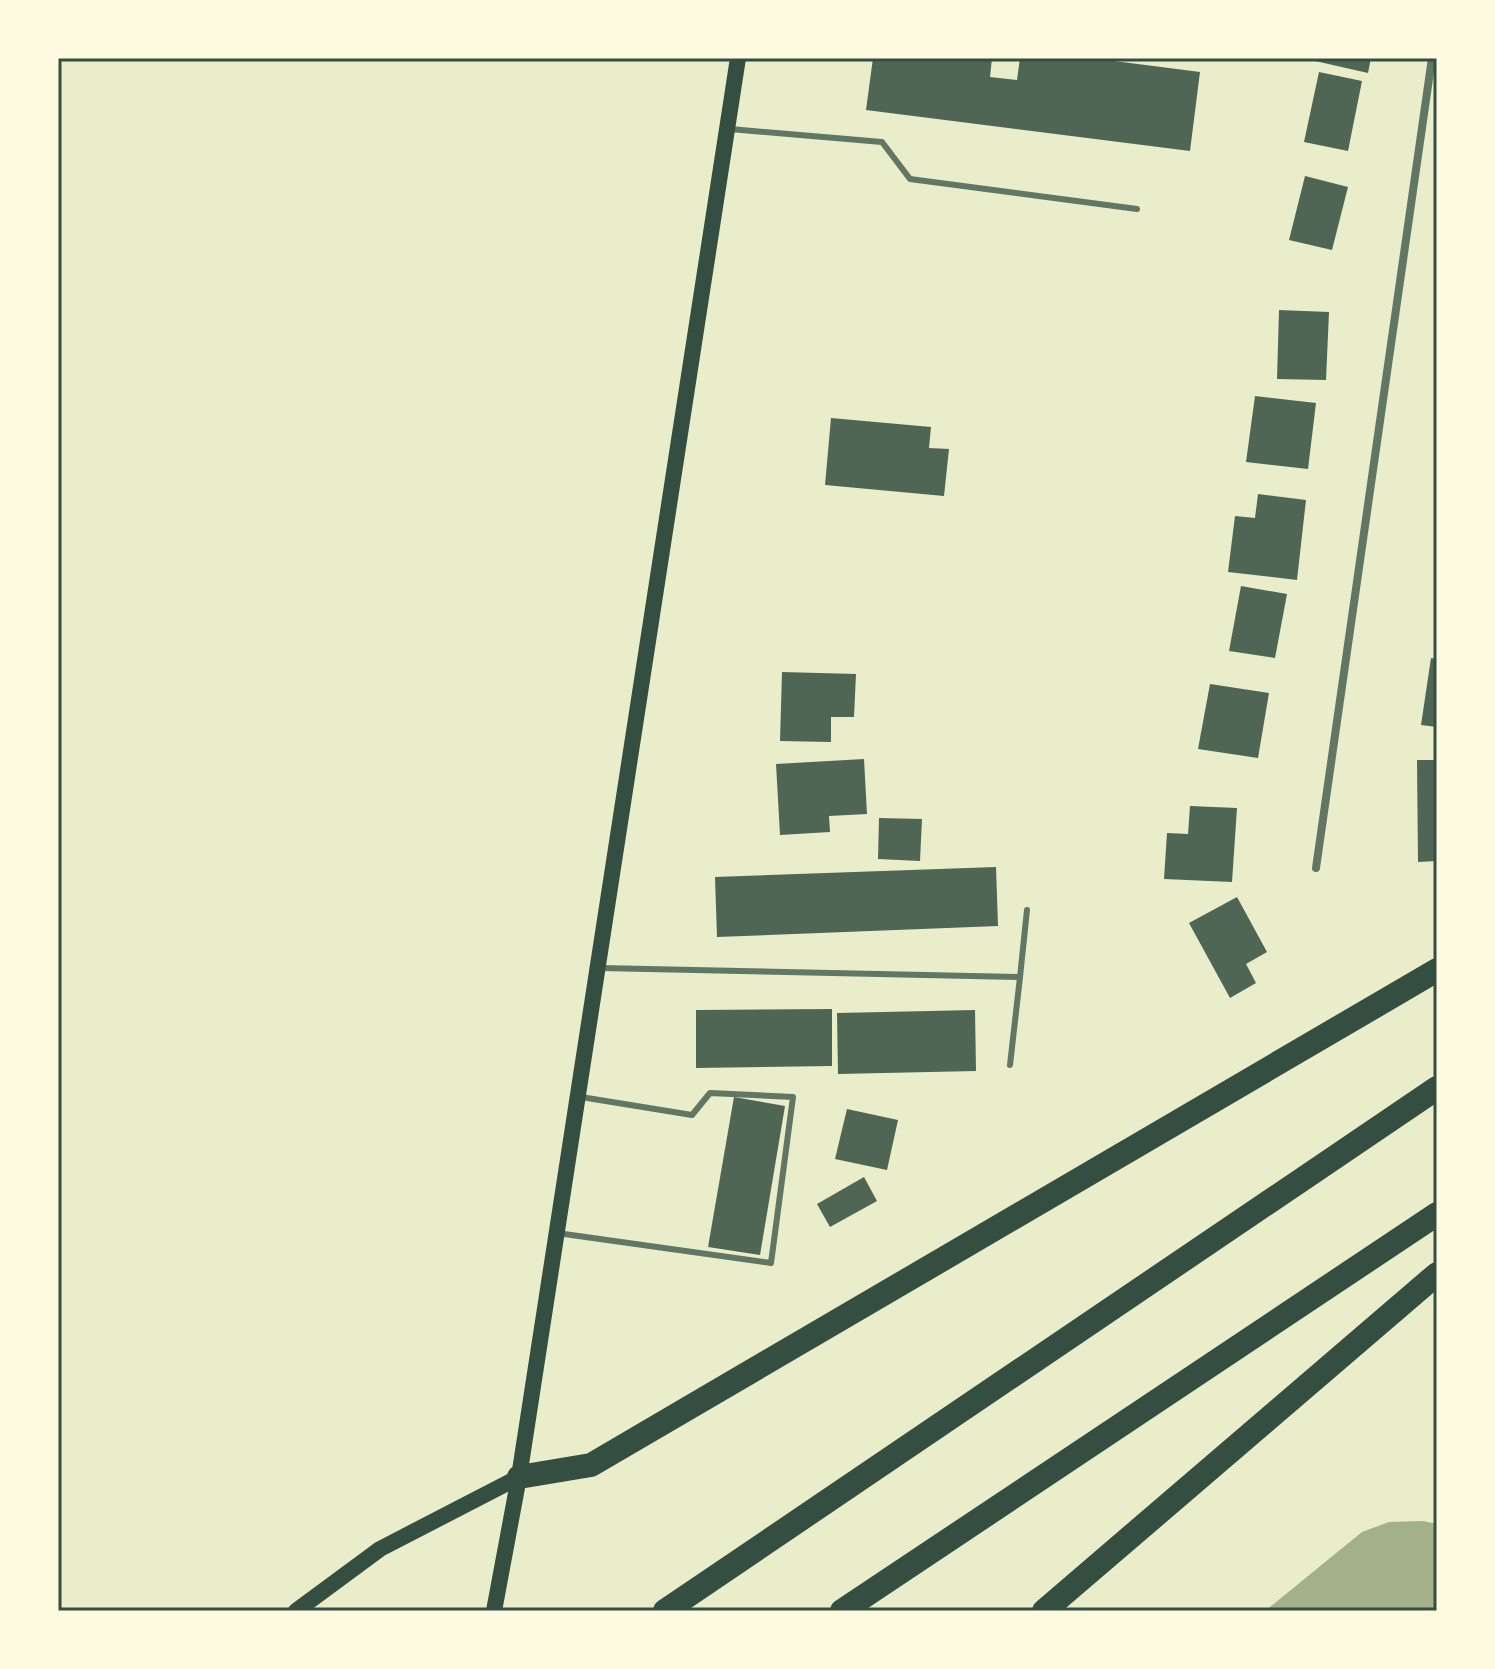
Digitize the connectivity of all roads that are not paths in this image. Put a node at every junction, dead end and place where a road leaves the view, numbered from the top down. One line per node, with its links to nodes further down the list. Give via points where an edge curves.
1 (738, 58): 3 (main road)
2 (1432, 58): 5 (street)
3 (727, 129): 4 (lane, via 882,142 910,179); 7 (main road)
4 (1137, 209)
5 (1316, 868)
6 (1027, 910): 9 (lane)
7 (597, 968): 9 (lane); 12 (main road)
8 (1437, 970): 16 (highway, via 599,1461)
9 (1020, 977): 10 (lane)
10 (1010, 1065)
11 (1437, 1088): 19 (highway)
12 (577, 1097): 14 (main road); 14 (lane, via 692,1115 710,1093 793,1097 771,1263)
13 (1437, 1214): 20 (highway)
14 (556, 1233): 16 (main road)
15 (1437, 1274): 21 (highway)
16 (519, 1477): 17 (main road); 18 (main road, via 380,1549)
17 (495, 1606)
18 (296, 1611)
19 (665, 1611)
20 (842, 1611)
21 (1044, 1611)

